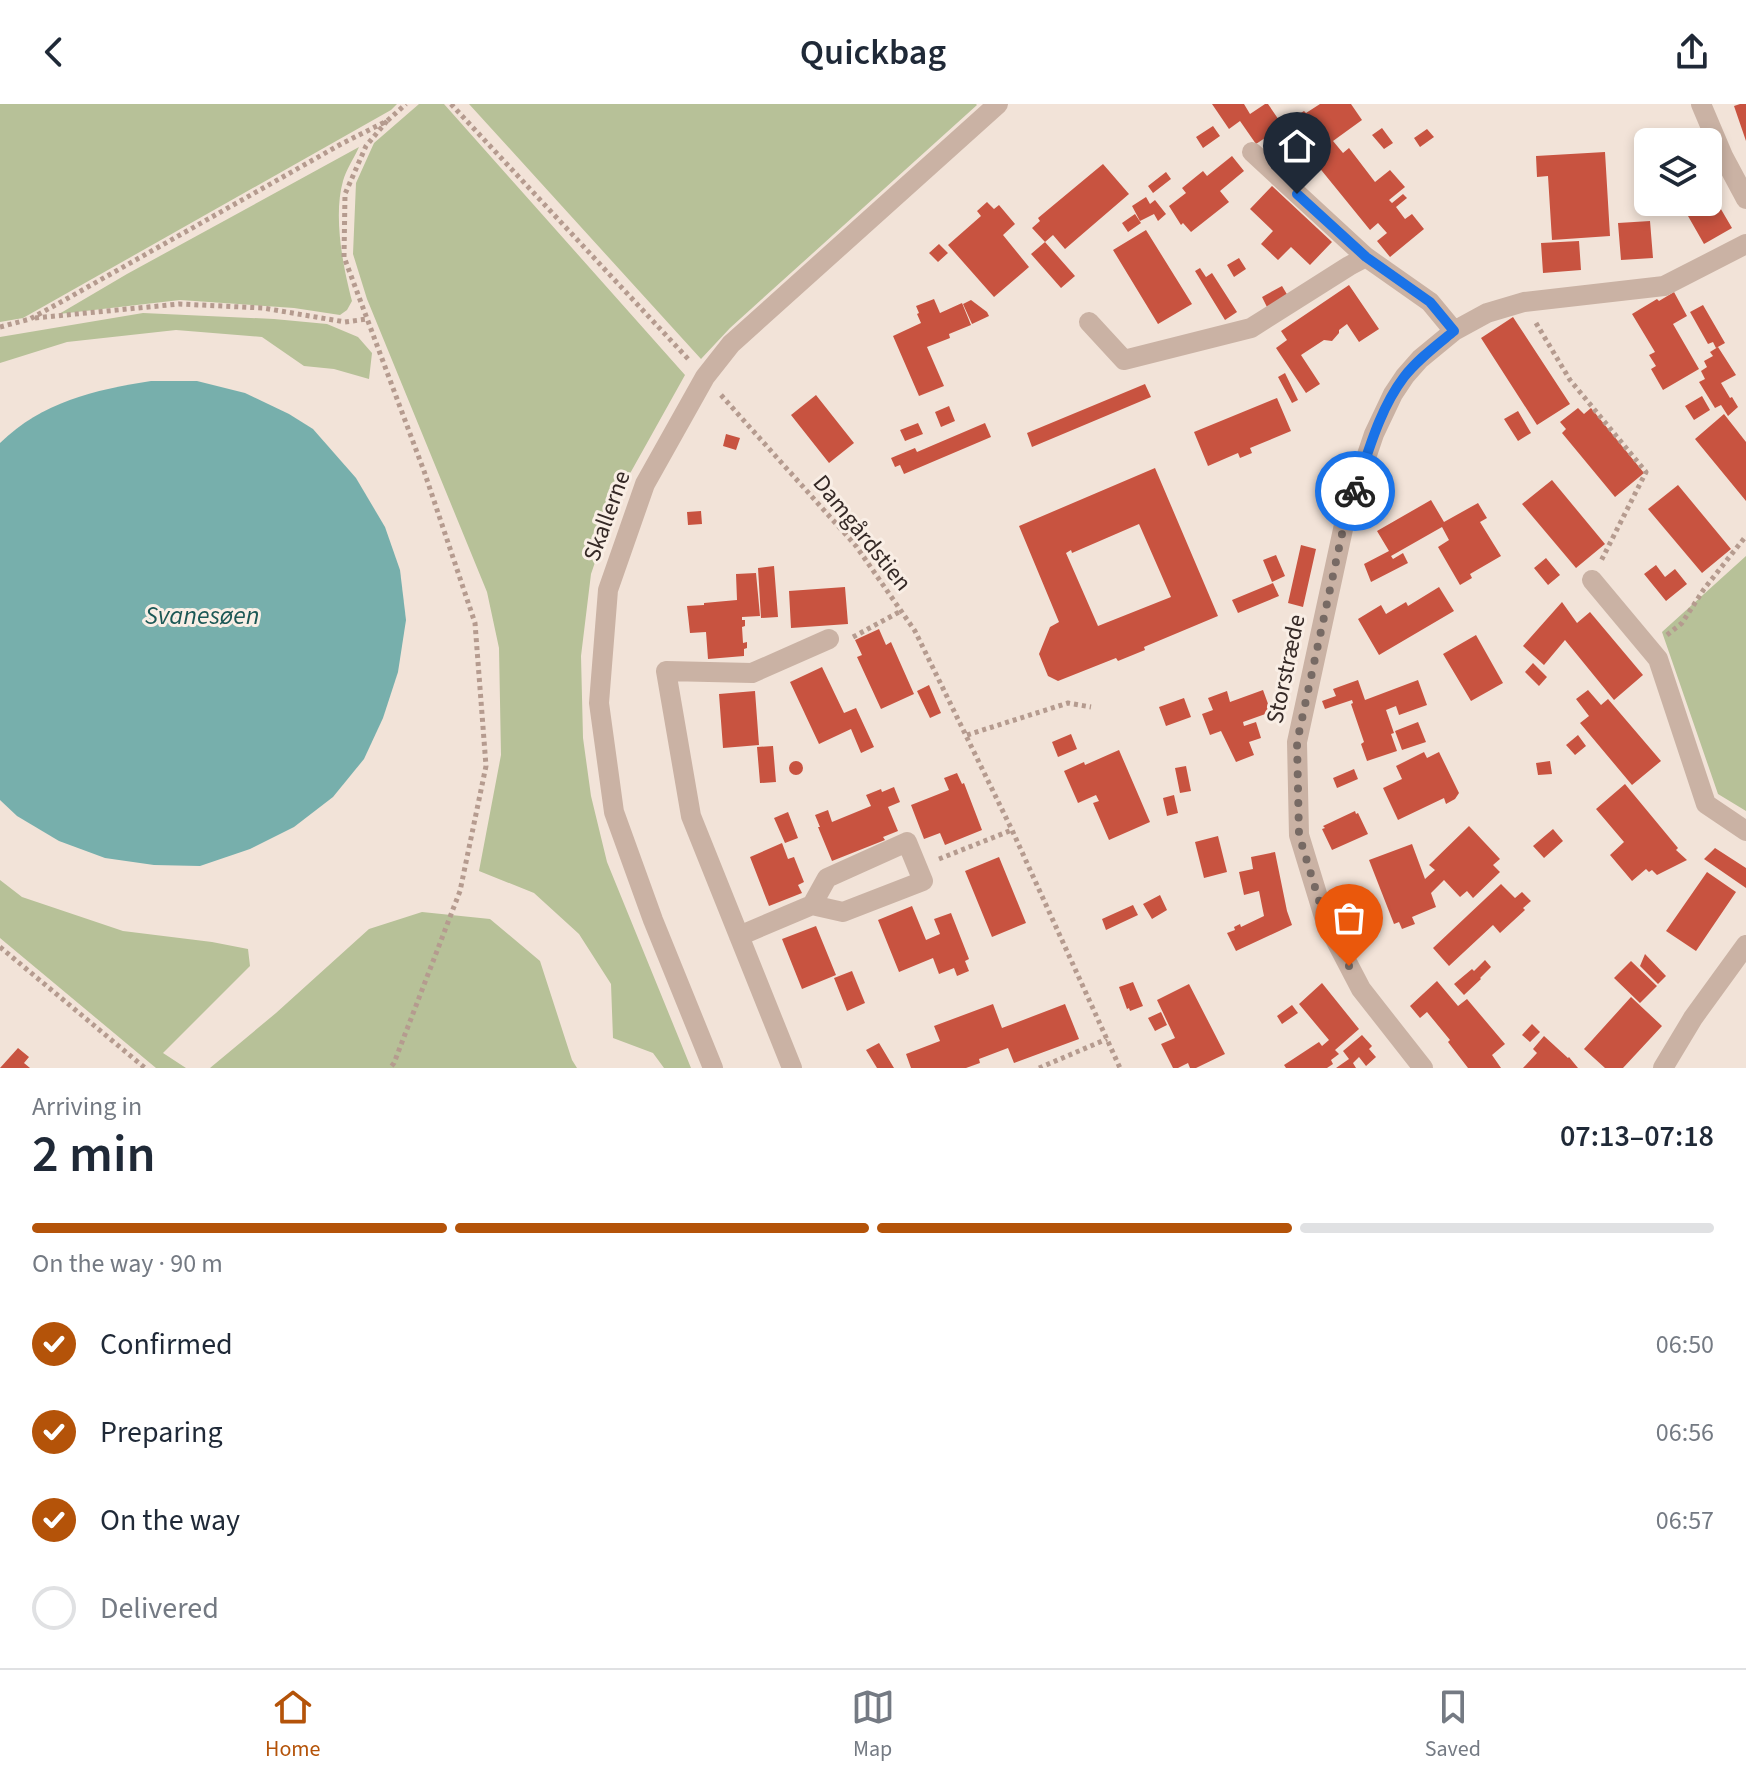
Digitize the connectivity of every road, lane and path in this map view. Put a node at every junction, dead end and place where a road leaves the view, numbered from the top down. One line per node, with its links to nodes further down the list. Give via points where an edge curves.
1 (406, 104): 5 (path)
2 (451, 104): 16 (path, Damgårdstien)
3 (998, 104): 16 (street, Skallerne, via 731,344)
4 (1701, 104): 7 (street)
5 (387, 121): 11 (path); 12 (path, via 366,146 345,194 344,257)
6 (1252, 152): 9 (street)
7 (1746, 199)
8 (1746, 244): 10 (street, Storstræde, via 1664,286)
9 (1366, 257): 13 (street, via 1251,328 1124,360); 15 (street, via 1430,302)
10 (1524, 302): 15 (street, Storstræde); 18 (path, via 1570,380 1646,472)
11 (30, 319): 12 (path, via 179,304 263,308 345,322); 14 (path)
12 (367, 319): 33 (path, via 475,623 486,766 460,891)
13 (1089, 322)
14 (0, 327)
15 (1454, 331): 38 (street, Storstræde, via 1405,376 1374,434 1345,520 1297,742 1299,835 1325,920 1361,989)
16 (705, 377): 19 (path, Damgårdstien, via 856,546); 34 (street, Skallerne, via 645,484 608,590 599,703 614,812)
17 (1746, 536): 21 (path, via 1682,623)
18 (1592, 580): 21 (street)
19 (901, 611): 20 (path, via 841,643); 23 (path, Damgårdstien)
20 (829, 639): 28 (street, via 752,673 666,671 691,816)
21 (1650, 649): 25 (street, via 1658,659 1706,804)
22 (1091, 707): 23 (path, via 1068,703)
23 (967, 735): 24 (path, Damgårdstien)
24 (1012, 830): 26 (path); 31 (path, Damgårdstien)
25 (1746, 831)
26 (918, 867): 27 (street, via 923,881 843,912); 27 (street, via 907,842 827,878)
27 (812, 905): 28 (street)
28 (739, 936): 35 (street)
29 (1746, 945): 39 (street)
30 (0, 947): 32 (path)
31 (1107, 1039): 36 (path); 37 (path, Damgårdstien)
32 (145, 1068)
33 (390, 1068)
34 (713, 1068)
35 (792, 1068)
36 (1039, 1068)
37 (1120, 1068)
38 (1423, 1068)
39 (1663, 1068)

